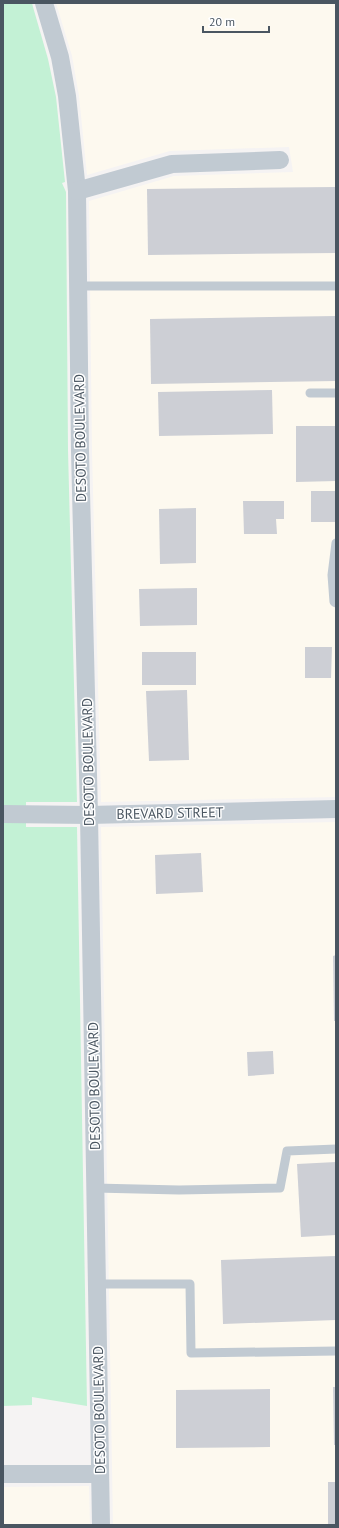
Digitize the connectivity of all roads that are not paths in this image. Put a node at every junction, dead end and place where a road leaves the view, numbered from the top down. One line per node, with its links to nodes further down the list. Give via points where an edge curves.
1 (44, 3): 3 (street, DESOTO BOULEVARD, via 60,57 67,96)
2 (280, 160): 3 (street, via 172,164)
3 (77, 191): 4 (street, DESOTO BOULEVARD)
4 (78, 286): 5 (lane); 12 (street, DESOTO BOULEVARD)
5 (336, 286)
6 (310, 393): 7 (lane)
7 (336, 394)
8 (336, 543): 9 (lane, via 332,575)
9 (336, 603)
10 (336, 809): 12 (street, BREVARD STREET)
11 (3, 814): 12 (street, BREVARD STREET)
12 (89, 815): 14 (street, DESOTO BOULEVARD)
13 (336, 1149): 14 (lane, via 287,1151 280,1188)
14 (95, 1188): 15 (street, DESOTO BOULEVARD)
15 (97, 1284): 16 (lane, via 190,1284 191,1353); 18 (street, DESOTO BOULEVARD)
16 (336, 1351)
17 (3, 1474): 18 (street)
18 (100, 1474): 19 (street, DESOTO BOULEVARD)
19 (101, 1525)

